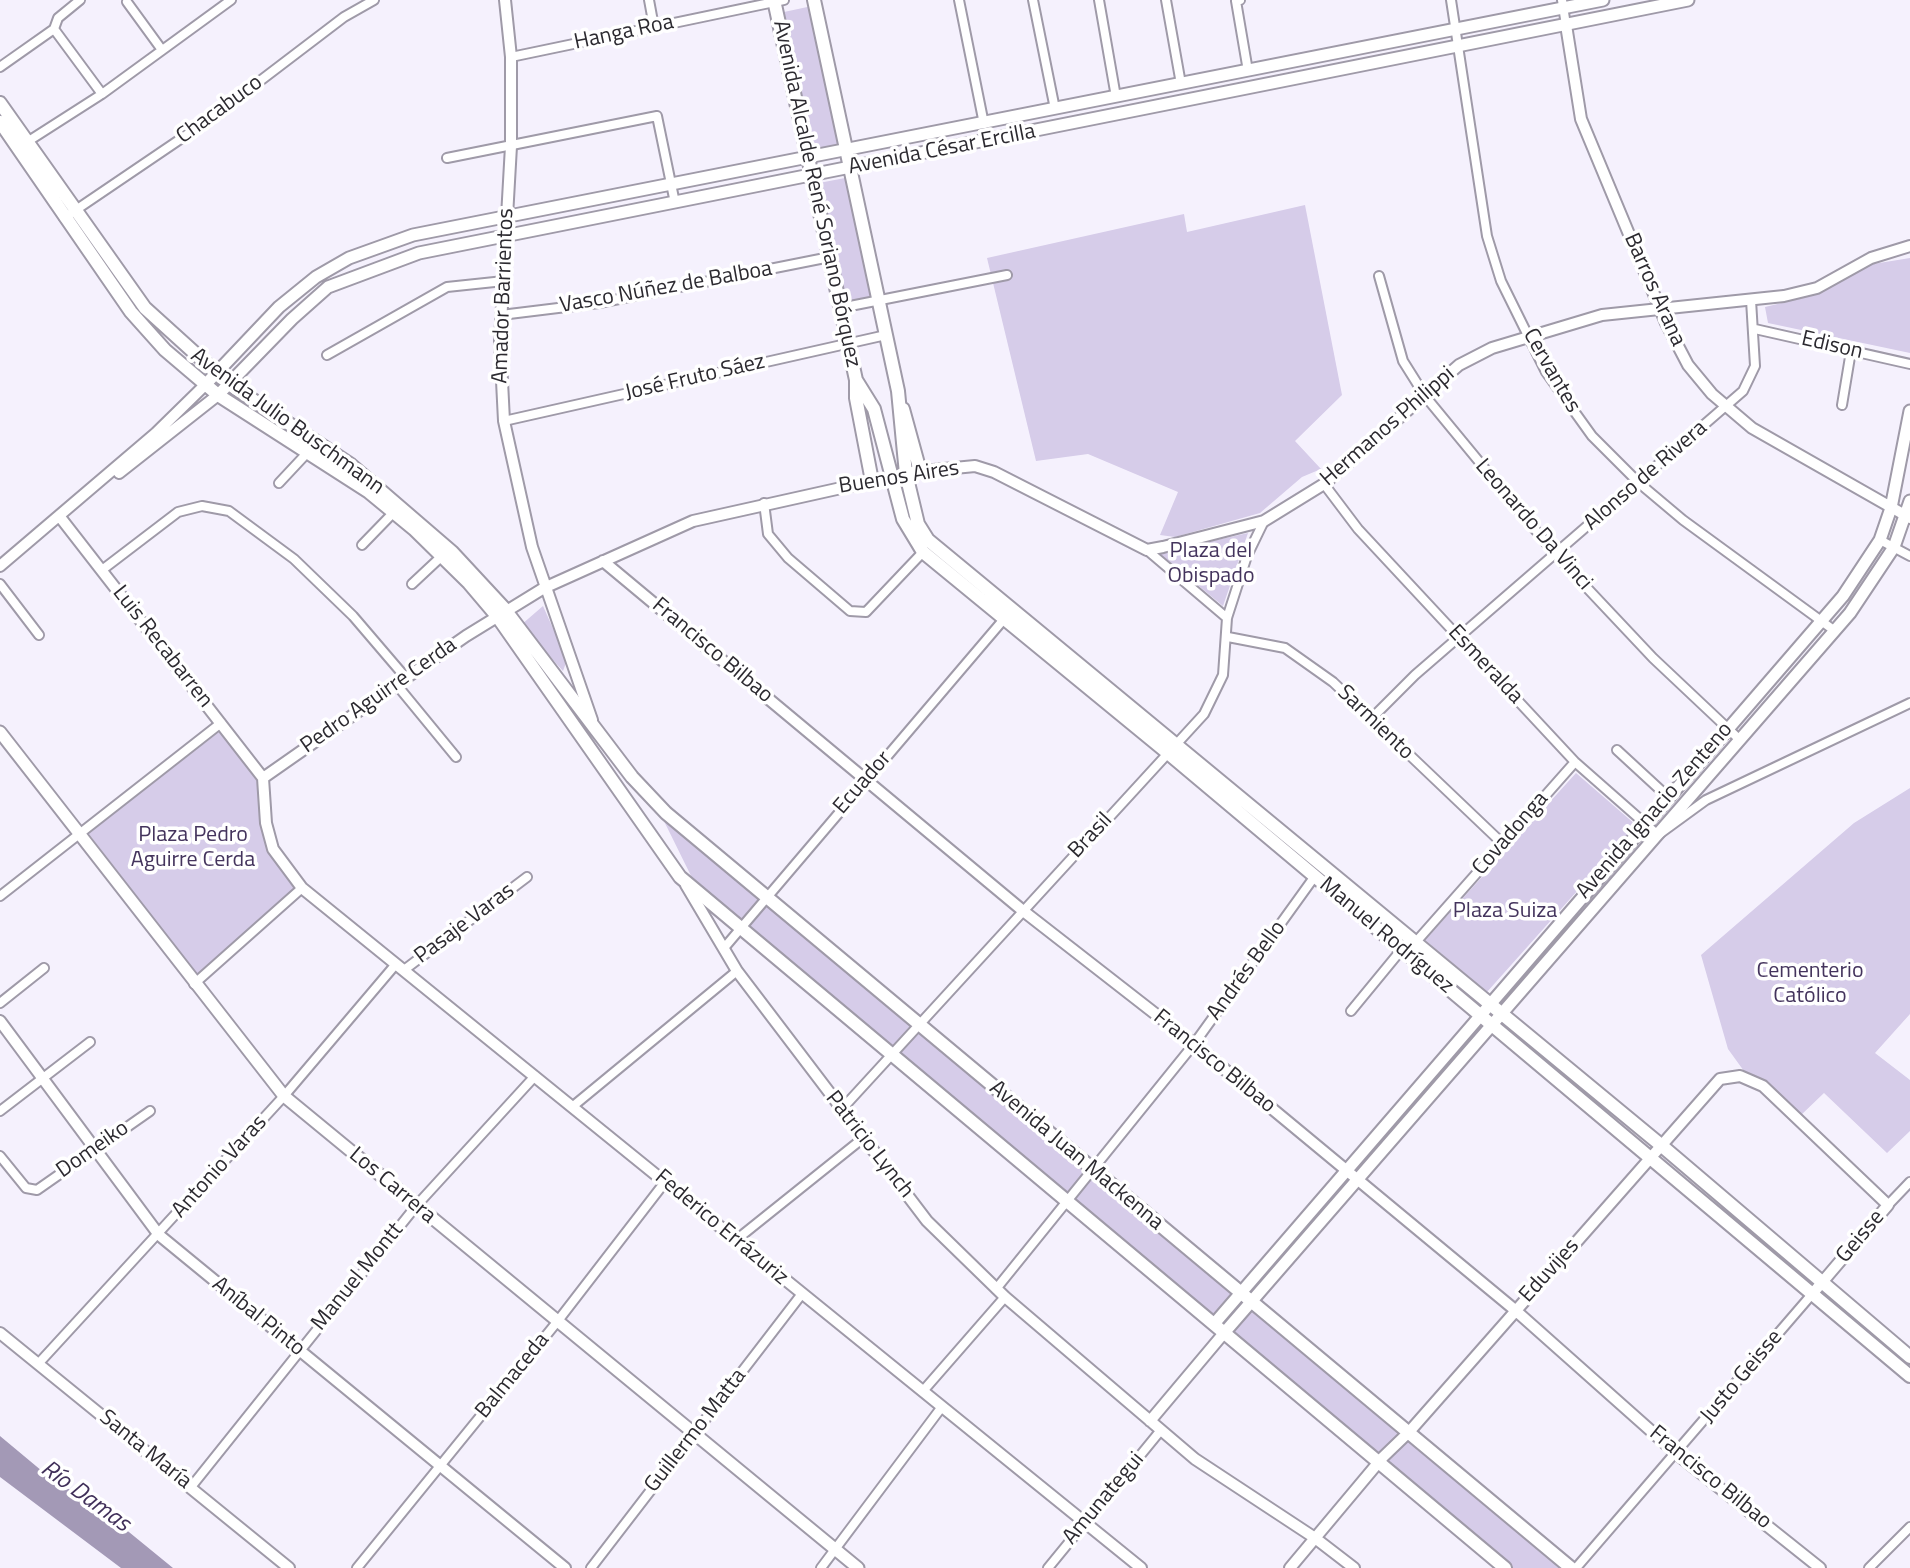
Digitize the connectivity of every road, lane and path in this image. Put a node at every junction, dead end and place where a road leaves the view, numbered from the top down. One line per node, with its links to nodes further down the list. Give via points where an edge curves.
1 (80, 0): 20 (street, via 58,18)
2 (231, 0): 23 (street)
3 (374, 0): 43 (street, Chacabuco)
4 (505, 0): 24 (street, Amador Barrientos)
5 (649, 0): 19 (street)
6 (814, 0): 36 (main road, Avenida Alcalde René Soriano Bórquez)
7 (959, 0): 33 (street)
8 (1033, 0): 31 (street)
9 (1099, 0): 29 (street)
10 (1166, 0): 27 (street)
11 (1238, 0): 26 (street)
12 (1451, 0): 21 (street, Cervantes)
13 (1603, 0): 17 (main road, Avenida César Ercilla)
14 (1688, 0): 18 (main road, Avenida César Ercilla)
15 (777, 1): 19 (street, Hanga Roa); 38 (main road, Avenida Alcalde René Soriano Bórquez)
16 (127, 2): 23 (street)
17 (1562, 4): 18 (street, Barros Arana); 21 (main road, Avenida César Ercilla)
18 (1566, 25): 22 (main road, Avenida César Ercilla); 58 (street, Barros Arana, via 1581,119)
19 (654, 27): 24 (street, Hanga Roa)
20 (54, 29): 25 (street); 28 (street)
21 (1456, 30): 22 (street, Cervantes); 26 (main road, Avenida César Ercilla)
22 (1459, 46): 39 (main road, Avenida César Ercilla); 64 (street, Cervantes, via 1487,236 1501,281)
23 (162, 50): 28 (street)
24 (511, 57): 35 (street, Amador Barrientos)
25 (0, 67)
26 (1248, 71): 27 (main road, Avenida César Ercilla)
27 (1181, 84): 29 (main road, Avenida César Ercilla)
28 (102, 94): 34 (street)
29 (1116, 97): 31 (main road, Avenida César Ercilla)
30 (0, 103): 34 (main road, Avenida Julio Buschmann)
31 (1055, 109): 33 (main road, Avenida César Ercilla)
32 (0, 122): 43 (main road, Avenida Julio Buschmann)
33 (984, 124): 36 (main road, Avenida César Ercilla)
34 (27, 142): 43 (main road, Avenida Julio Buschmann)
35 (511, 146): 37 (street); 41 (street, via 657,116); 44 (street, Amador Barrientos)
36 (847, 151): 38 (main road, Avenida César Ercilla); 39 (main road, Avenida Alcalde René Soriano Bórquez)
37 (447, 158)
38 (808, 159): 40 (main road, Avenida Alcalde René Soriano Bórquez); 41 (main road, Avenida César Ercilla)
39 (850, 168): 40 (main road, Avenida César Ercilla); 56 (main road, Avenida Alcalde René Soriano Bórquez)
40 (812, 176): 42 (main road, Avenida César Ercilla); 49 (main road, Avenida Alcalde René Soriano Bórquez)
41 (671, 186): 42 (street); 44 (main road, Avenida César Ercilla)
42 (675, 203): 45 (main road, Avenida César Ercilla)
43 (69, 215): 69 (main road, Avenida Julio Buschmann, via 145,308); 72 (main road, Avenida Julio Buschmann, via 142,326)
44 (507, 217): 45 (street, Amador Barrientos); 46 (main road, Avenida César Ercilla)
45 (508, 235): 48 (main road, Avenida César Ercilla); 53 (street, Amador Barrientos)
46 (405, 237): 48 (main road, via 402,247); 50 (main road, Avenida César Ercilla)
47 (1910, 246): 55 (street, Hermanos Philippi, via 1871,258 1817,288)
48 (412, 256): 54 (main road, Avenida César Ercilla)
49 (830, 257): 57 (main road, Avenida Alcalde René Soriano Bórquez); 59 (street, Vasco Núñez de Balboa, via 599,303)
50 (327, 269): 54 (main road); 60 (main road, Avenida César Ercilla)
51 (1007, 275): 56 (street)
52 (1379, 276): 75 (street, Leonardo Da Vinci, via 1403,361)
53 (504, 281): 59 (street, Amador Barrientos); 67 (street, via 447,287)
54 (328, 287): 62 (main road, Avenida César Ercilla)
55 (1751, 300): 58 (street, Hermanos Philippi); 61 (street, Alonso de Rivera)
56 (879, 302): 57 (street); 63 (main road, Avenida Alcalde René Soriano Bórquez)
57 (840, 308): 65 (main road, Avenida Alcalde René Soriano Bórquez)
58 (1660, 308): 64 (street, Hermanos Philippi, via 1602,315); 77 (street, Barros Arana, via 1688,365)
59 (501, 315): 79 (street, Amador Barrientos)
60 (270, 317): 62 (main road); 69 (main road, Avenida César Ercilla)
61 (1755, 329): 66 (street, Edison); 77 (street, Alonso de Rivera, via 1752,378)
62 (277, 335): 71 (main road, Avenida César Ercilla)
63 (886, 335): 65 (street, José Fruto Sáez); 73 (main road, Avenida Alcalde René Soriano Bórquez)
64 (1529, 335): 75 (street, Hermanos Philippi, via 1459,365); 86 (street, Cervantes, via 1567,406)
65 (848, 344): 70 (main road, Avenida Alcalde René Soriano Bórquez); 79 (street, José Fruto Sáez)
66 (1851, 351): 68 (street, Edison); 76 (street)
67 (327, 355)
68 (1910, 364)
69 (215, 373): 71 (main road, Avenida Julio Buschmann); 72 (main road, Avenida César Ercilla)
70 (856, 380): 83 (main road, Avenida Alcalde René Soriano Bórquez, via 874,409); 84 (main road)
71 (229, 384): 74 (main road, Avenida César Ercilla); 110 (main road, Avenida Julio Buschmann, via 379,486 442,542)
72 (205, 385): 74 (main road, Avenida Julio Buschmann); 88 (street, Avenida César Ercilla)
73 (898, 391): 81 (main road); 82 (main road, Avenida Alcalde René Soriano Bórquez)
74 (218, 395): 80 (main road, Avenida Julio Buschmann); 88 (street, Avenida César Ercilla)
75 (1425, 396): 87 (street, Hermanos Philippi); 102 (street, Leonardo Da Vinci)
76 (1842, 405)
77 (1725, 407): 86 (street, Alonso de Rivera); 91 (street, Barros Arana)
78 (1910, 411): 91 (main road, Avenida Ignacio Zenteno)
79 (504, 421): 109 (street, Amador Barrientos, via 515,485)
80 (308, 452): 85 (street); 92 (main road, Avenida Julio Buschmann)
81 (920, 471): 82 (street, Buenos Aires); 99 (street, Buenos Aires, via 964,466 994,472)
82 (906, 474): 83 (street, Buenos Aires); 126 (main road, Manuel Rodríguez, via 918,524 933,546)
83 (890, 477): 84 (street, Buenos Aires); 100 (main road, Manuel Rodríguez, via 909,532)
84 (872, 481): 90 (street, Buenos Aires)
85 (279, 483)
86 (1639, 483): 102 (street, Alonso de Rivera); 113 (street, Cervantes)
87 (1324, 484): 95 (street, Hermanos Philippi); 117 (street, Esmeralda, via 1358,529)
88 (84, 496): 93 (street, Avenida César Ercilla)
89 (1910, 501): 94 (main road, Avenida Ignacio Zenteno)
90 (764, 503): 100 (street, via 768,534 850,611 866,612); 104 (street, Buenos Aires, via 693,521)
91 (1891, 508): 94 (street, Barros Arana); 96 (main road, Avenida Ignacio Zenteno)
92 (394, 512): 97 (street); 101 (main road, Avenida Julio Buschmann)
93 (60, 517): 105 (street, Avenida César Ercilla); 106 (street, Luis Recabarren)
94 (1908, 517): 98 (main road, Avenida Ignacio Zenteno)
95 (1264, 521): 99 (street, Hermanos Philippi); 111 (street, Brasil)
96 (1880, 540): 98 (street); 113 (main road, Avenida Ignacio Zenteno)
97 (362, 545)
98 (1894, 547): 103 (street); 114 (main road, Avenida Ignacio Zenteno)
99 (1147, 550): 111 (street, Buenos Aires)
100 (923, 552): 112 (main road, Manuel Rodríguez)
101 (443, 555): 108 (street); 110 (main road, Avenida Julio Buschmann)
102 (1556, 555): 117 (street, Alonso de Rivera); 123 (street, Leonardo Da Vinci)
103 (1910, 556)
104 (603, 561): 109 (street, Buenos Aires); 131 (street, Francisco Bilbao)
105 (0, 566)
106 (102, 570): 118 (street, via 178,512 202,506 229,511 294,559 353,616); 121 (street, Luis Recabarren)
107 (0, 584): 115 (street)
108 (412, 584)
109 (544, 588): 110 (street, Buenos Aires, via 529,591); 122 (street, Avenida Juan Mackenna)
110 (502, 612): 118 (street, Pedro Aguirre Cerda); 122 (main road, Avenida Juan Mackenna); 141 (main road, Patricio Lynch)
111 (1227, 618): 116 (street, Brasil)
112 (1004, 619): 126 (main road, Manuel Rodríguez); 131 (street, Ecuador)
113 (1822, 621): 114 (street, Cervantes); 123 (main road, Avenida Ignacio Zenteno)
114 (1835, 631): 125 (main road, Avenida Ignacio Zenteno)
115 (39, 635)
116 (1228, 637): 120 (street, Sarmiento, via 1285,648 1333,682); 126 (street, Brasil, via 1216,696)
117 (1460, 637): 120 (street, Alonso de Rivera); 129 (street, Esmeralda)
118 (401, 681): 128 (street); 130 (street, Pedro Aguirre Cerda)
119 (1910, 703): 134 (street)
120 (1370, 720): 138 (street, Sarmiento)
121 (221, 723): 130 (street, Luis Recabarren); 136 (street)
122 (596, 729): 144 (main road, Avenida Juan Mackenna, via 666,813)
123 (1727, 729): 125 (street, Leonardo Da Vinci); 133 (main road, Avenida Ignacio Zenteno)
124 (0, 732): 136 (main road, Los Carrera)
125 (1740, 740): 132 (main road, Avenida Ignacio Zenteno)
126 (1172, 749): 139 (main road, Manuel Rodríguez); 145 (street, Brasil); 147 (main road, Manuel Rodríguez)
127 (1617, 750): 133 (street)
128 (456, 757)
129 (1575, 762): 135 (street, Esmeralda); 138 (street, Covadonga)
130 (263, 778): 142 (street, Federico Errázuriz, via 273,849)
131 (867, 780): 144 (street, Ecuador); 145 (street, Francisco Bilbao)
132 (1701, 785): 134 (street, via 1698,792); 137 (main road, Avenida Ignacio Zenteno)
133 (1668, 797): 135 (main road, Avenida Ignacio Zenteno)
134 (1706, 800): 137 (street)
135 (1644, 824): 137 (street, Esmeralda); 155 (main road, Avenida Ignacio Zenteno)
136 (78, 835): 143 (street); 153 (main road, Los Carrera)
137 (1658, 835): 157 (main road, Avenida Ignacio Zenteno)
138 (1503, 844): 147 (street, Covadonga)
139 (1315, 876): 149 (main road, Manuel Rodríguez); 161 (street, Andrés Bello)
140 (527, 877): 150 (street, Pasaje Varas)
141 (680, 877): 146 (main road, Avenida Juan Mackenna); 148 (street, Patricio Lynch)
142 (302, 888): 150 (street, Federico Errázuriz); 153 (street)
143 (0, 896)
144 (766, 897): 146 (street, Ecuador); 159 (main road, Avenida Juan Mackenna)
145 (1022, 910): 159 (street, Brasil); 161 (street, Francisco Bilbao)
146 (740, 927): 148 (street, Ecuador); 162 (main road, Avenida Juan Mackenna)
147 (1415, 943): 155 (main road, Manuel Rodríguez)
148 (724, 948): 152 (street, Patricio Lynch)
149 (1402, 949): 155 (main road, Manuel Rodríguez); 156 (street)
150 (400, 967): 163 (street, Federico Errázuriz); 165 (street, Antonio Varas)
151 (44, 968): 154 (street)
152 (737, 971): 166 (street); 167 (street, Patricio Lynch)
153 (194, 984): 165 (main road, Los Carrera)
154 (0, 1003)
155 (1484, 1008): 157 (main road, Manuel Rodríguez); 176 (main road, Avenida Ignacio Zenteno)
156 (1351, 1011)
157 (1497, 1019): 171 (main road, Manuel Rodríguez); 174 (main road, Manuel Rodríguez); 177 (main road, Avenida Ignacio Zenteno)
158 (0, 1021): 164 (street, Aníbal Pinto)
159 (919, 1024): 162 (street, Brasil); 175 (main road, Avenida Juan Mackenna)
160 (90, 1042): 164 (street)
161 (1194, 1044): 175 (street, Andrés Bello); 176 (street, Francisco Bilbao)
162 (891, 1054): 167 (street, Brasil); 180 (main road, Avenida Juan Mackenna)
163 (535, 1076): 166 (street, Federico Errázuriz); 182 (street, Manuel Montt)
164 (43, 1079): 168 (street); 172 (street, Aníbal Pinto)
165 (284, 1096): 182 (main road, Los Carrera); 183 (street, Antonio Varas)
166 (572, 1107): 178 (street, Federico Errázuriz)
167 (841, 1110): 170 (street, Patricio Lynch)
168 (0, 1111)
169 (150, 1111): 172 (street, Domeiko)
170 (862, 1139): 184 (street); 186 (street, Patricio Lynch, via 927,1221)
171 (1662, 1146): 174 (street, Eduvijes); 181 (street, Eduvijes, via 1720,1079 1740,1076 1763,1086); 185 (main road, Manuel Rodríguez)
172 (96, 1150): 173 (street, Domeiko, via 37,1190 26,1188); 183 (street, Aníbal Pinto)
173 (0, 1156)
174 (1651, 1158): 188 (main road, Manuel Rodríguez); 192 (street, Eduvijes)
175 (1094, 1171): 180 (street, Andrés Bello); 187 (main road, Avenida Juan Mackenna)
176 (1346, 1171): 177 (street, Francisco Bilbao); 187 (main road, Avenida Ignacio Zenteno)
177 (1358, 1180): 191 (main road, Avenida Ignacio Zenteno); 192 (street, Francisco Bilbao)
178 (665, 1182): 184 (street, Federico Errázuriz); 193 (street, Balmaceda)
179 (1910, 1182): 181 (street, Geisse)
180 (1067, 1204): 186 (street, Andrés Bello); 194 (main road, Avenida Juan Mackenna)
181 (1888, 1205): 185 (street, Geisse)
182 (416, 1206): 193 (main road, Los Carrera); 197 (street, Manuel Montt)
183 (159, 1235): 197 (street, Aníbal Pinto); 199 (street, Antonio Varas)
184 (736, 1240): 189 (street, Federico Errázuriz)
185 (1822, 1282): 188 (street, Geisse); 198 (main road, Manuel Rodríguez)
186 (996, 1289): 190 (street, Patricio Lynch)
187 (1241, 1292): 191 (main road, Avenida Juan Mackenna); 194 (main road, Avenida Ignacio Zenteno)
188 (1813, 1293): 200 (main road, Manuel Rodríguez); 207 (street, Justo Geisse)
189 (801, 1295): 201 (street, Federico Errázuriz); 206 (street, Guillermo Matta)
190 (1005, 1297): 201 (street); 203 (street, Patricio Lynch)
191 (1252, 1302): 196 (main road, Avenida Ignacio Zenteno); 205 (main road, Avenida Juan Mackenna)
192 (1515, 1310): 205 (street, Eduvijes); 207 (street, Francisco Bilbao)
193 (557, 1322): 206 (main road, Los Carrera); 209 (street, Balmaceda)
194 (1214, 1324): 196 (main road, Avenida Juan Mackenna)
195 (0, 1333): 199 (street, Santa María)
196 (1224, 1333): 203 (street); 208 (main road, Avenida Juan Mackenna)
197 (299, 1350): 209 (street, Aníbal Pinto); 210 (street, Manuel Montt)
198 (1910, 1357)
199 (38, 1364): 210 (street, Santa María)
200 (1910, 1376)
201 (923, 1391): 202 (street, Federico Errázuriz)
202 (941, 1408): 211 (street, Federico Errázuriz); 214 (street)
203 (1150, 1421): 204 (street, Patricio Lynch)
204 (1161, 1430): 211 (street, Amunategui); 213 (street, Patricio Lynch, via 1233,1487)
205 (1409, 1432): 208 (street, Eduvijes); 226 (main road, Avenida Juan Mackenna)
206 (694, 1433): 214 (main road, Los Carrera); 218 (street, Guillermo Matta)
207 (1677, 1454): 226 (street, Justo Geisse); 227 (street, Francisco Bilbao)
208 (1379, 1462): 213 (street, Eduvijes); 225 (main road, Avenida Juan Mackenna)
209 (440, 1466): 216 (street, Balmaceda); 217 (street, Aníbal Pinto)
210 (191, 1487): 215 (street, Santa María)
211 (1084, 1522): 221 (street, Amunategui); 222 (street, Federico Errázuriz)
212 (1910, 1527): 228 (street)
213 (1315, 1538): 223 (street, Eduvijes); 224 (street, Patricio Lynch)
214 (835, 1549): 219 (street); 220 (main road, Los Carrera)
215 (289, 1568)
216 (357, 1568)
217 (565, 1568)
218 (591, 1568)
219 (821, 1568)
220 (858, 1568)
221 (1048, 1568)
222 (1141, 1568)
223 (1290, 1568)
224 (1354, 1568)
225 (1505, 1568)
226 (1574, 1568)
227 (1820, 1568)
228 (1869, 1568)

